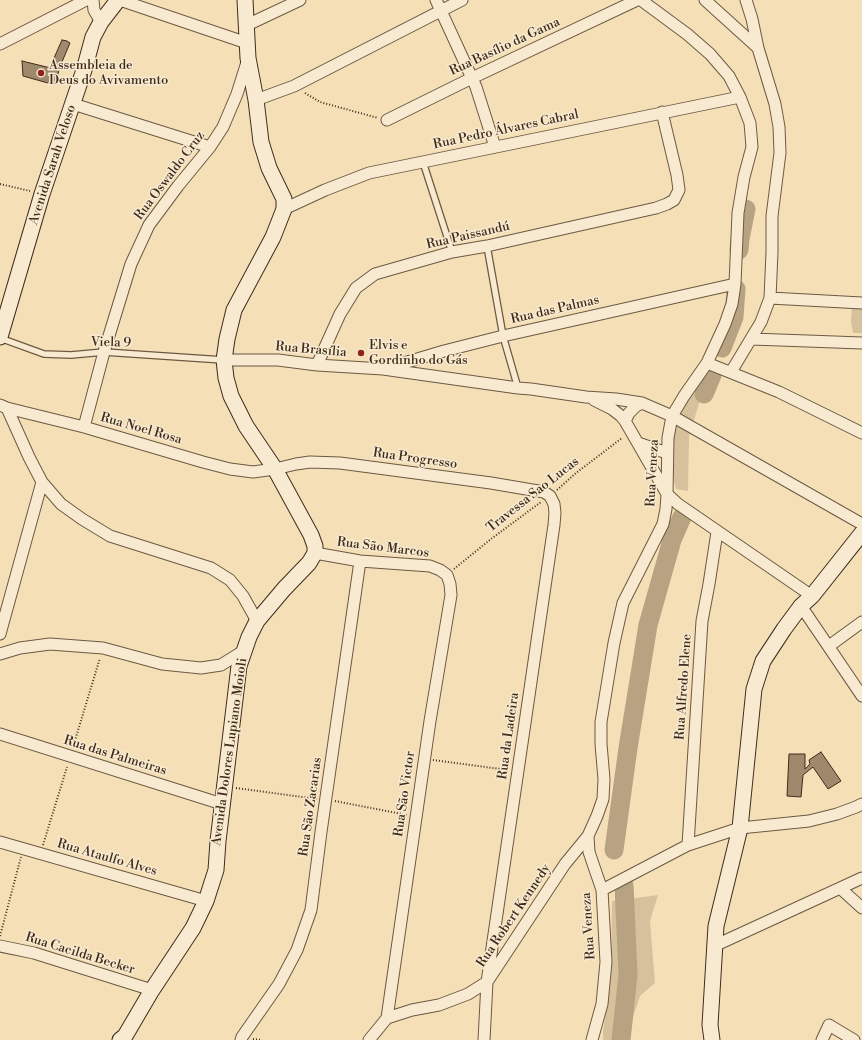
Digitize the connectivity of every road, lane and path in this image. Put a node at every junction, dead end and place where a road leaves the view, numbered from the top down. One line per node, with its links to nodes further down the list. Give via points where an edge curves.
1 (86, 0): 15 (street)
2 (93, 0): 13 (street, via 94,10)
3 (119, 0): 13 (main road, Avenida Sarah Veloso); 17 (street)
4 (245, 0): 14 (main road)
5 (300, 0): 14 (street)
6 (436, 0): 12 (street)
7 (462, 0): 12 (street)
8 (637, 0): 18 (street, Rua Basílio da Gama)
9 (641, 0): 20 (street, Rua Veneza, via 710,54 729,76)
10 (705, 0): 16 (street)
11 (746, 0): 16 (street)
12 (442, 10): 18 (street); 19 (street)
13 (101, 22): 22 (main road, Avenida Sarah Veloso, via 93,37)
14 (247, 25): 17 (main road)
15 (0, 44)
16 (758, 48): 34 (street, via 775,104 779,127 780,152 772,216)
17 (248, 51): 21 (main road); 25 (street, Rua Oswaldo Cruz, via 232,108)
18 (472, 78): 24 (street, Rua Basílio da Gama); 26 (street)
19 (294, 86): 21 (street); 24 (path, via 320,102)
20 (740, 97): 23 (street, Rua Pedro Álvares Cabral); 33 (street, Rua Veneza, via 750,123 752,147 738,213)
21 (256, 100): 30 (main road, via 261,142 269,168 284,199)
22 (72, 104): 25 (street); 29 (main road, Avenida Sarah Veloso)
23 (662, 112): 26 (street, Rua Pedro Álvares Cabral); 31 (street, Rua Paissandú, via 677,175 679,190 674,200 656,208)
24 (387, 120)
25 (210, 147): 40 (street, Rua Oswaldo Cruz, via 149,225 131,264)
26 (495, 147): 27 (street, Rua Pedro Álvares Cabral)
27 (423, 162): 30 (street, Rua Pedro Álvares Cabral, via 370,173); 32 (lane)
28 (0, 184): 29 (path)
29 (42, 194): 36 (main road, Avenida Sarah Veloso)
30 (284, 209): 41 (main road, via 234,310)
31 (487, 246): 32 (street, Rua Paissandú); 37 (lane)
32 (452, 252): 43 (street, Rua Paissandú, via 375,274 356,288 340,314)
33 (735, 284): 37 (street, Rua das Palmas); 42 (street, Rua Veneza, via 725,324)
34 (770, 298): 35 (street); 38 (street, via 762,322)
35 (862, 303)
36 (1, 333): 40 (lane, Viela 9, via 44,354)
37 (503, 336): 44 (street, Rua das Palmas); 46 (lane)
38 (752, 339): 39 (street); 45 (street)
39 (862, 343)
40 (104, 352): 41 (lane, Viela 9); 52 (street, Rua Oswaldo Cruz)
41 (224, 360): 43 (street, Rua Brasília, via 278,360); 57 (main road, via 231,396 246,426)
42 (707, 363): 45 (street); 50 (street, Rua Veneza)
43 (317, 365): 44 (street, Rua Brasília)
44 (383, 369): 46 (street, Rua Brasília)
45 (731, 372): 54 (street, via 779,392)
46 (518, 388): 47 (street, Rua Brasília)
47 (586, 397): 48 (street, Rua Brasília); 51 (street, Rua Brasília, via 604,404)
48 (642, 403): 50 (street, Rua Brasília); 51 (street, via 629,413)
49 (3, 406): 52 (street, Rua Noel Rosa); 58 (street)
50 (672, 416): 56 (street, Rua Veneza); 61 (street, Rua Brasília)
51 (625, 421): 53 (street, Rua Brasília)
52 (84, 427): 57 (street, Rua Noel Rosa, via 230,469 252,472)
53 (631, 432): 55 (street, Rua Brasília); 60 (path, Travessa Sao Lucas)
54 (862, 433)
55 (638, 443): 56 (street); 59 (street, Rua Brasília)
56 (667, 453): 59 (street, Rua Veneza)
57 (275, 469): 60 (street, Rua Progresso, via 310,462 340,463 491,483 544,492); 64 (main road, via 311,535)
58 (42, 482): 68 (street, via 61,504 110,536 211,568 230,580 243,596); 70 (street)
59 (667, 494): 62 (street, Rua Brasília); 84 (street, Rua Veneza, via 662,524 624,603 614,643 601,722 603,799)
60 (550, 496): 66 (path, Travessa Sao Lucas); 77 (street, Rua da Ladeira, via 554,504 554,525)
61 (862, 524)
62 (717, 532): 67 (street, Rua Brasília, via 758,559); 86 (street, Rua Alfredo Elene, via 702,621)
63 (862, 533): 67 (main road)
64 (315, 553): 65 (street, Rua São Marcos); 68 (main road, Avenida Dolores Lupiano Moioli)
65 (360, 561): 66 (street, Rua São Marcos, via 430,566); 79 (street, Rua São Zacarias)
66 (447, 575): 76 (street, Rua São Victor, via 451,595)
67 (806, 601): 71 (street); 83 (main road, via 784,628 763,661 754,689)
68 (257, 621): 72 (main road, Avenida Dolores Lupiano Moioli)
69 (862, 622): 71 (street)
70 (0, 634)
71 (829, 646): 74 (street)
72 (245, 650): 73 (street, via 221,665 201,668 162,664 103,648 50,644); 80 (main road, Avenida Dolores Lupiano Moioli, via 239,666)
73 (0, 654)
74 (862, 696)
75 (0, 734): 80 (street, Rua das Palmeiras)
76 (424, 759): 77 (path); 82 (street, Rua São Victor)
77 (518, 771): 96 (street, Rua da Ladeira)
78 (248, 790): 79 (path)
79 (326, 800): 82 (path); 100 (street, Rua São Zacarias, via 311,910 297,950 279,984)
80 (222, 804): 91 (main road, Avenida Dolores Lupiano Moioli, via 216,870)
81 (862, 804): 83 (street, via 809,821)
82 (416, 816): 98 (street, Rua São Victor)
83 (740, 828): 86 (street); 95 (main road, via 716,926)
84 (588, 836): 90 (street, Rua Veneza, via 590,852); 96 (street, Rua Robert Kennedy, via 565,864)
85 (0, 842): 87 (street, Rua Ataulfo Alves)
86 (688, 845): 90 (street)
87 (24, 849): 91 (street, Rua Ataulfo Alves); 93 (path)
88 (862, 878): 89 (street)
89 (840, 888): 92 (street); 95 (street)
90 (602, 890): 103 (street, Rua Veneza, via 606,962 602,1004)
91 (206, 901): 97 (main road, Avenida Dolores Lupiano Moioli, via 193,928)
92 (862, 908)
93 (0, 938)
94 (0, 946): 97 (street, Rua Cacilda Becker, via 34,953)
95 (714, 946): 104 (main road, via 710,1025)
96 (487, 982): 98 (street, Rua Robert Kennedy, via 468,994 439,1005); 102 (street, Rua da Ladeira)
97 (152, 990): 99 (main road, Avenida Dolores Lupiano Moioli)
98 (387, 1018): 101 (street)
99 (125, 1039)
100 (241, 1040)
101 (369, 1040)
102 (484, 1040)
103 (592, 1040)
104 (712, 1040)
105 (822, 1040): 106 (street, via 829,1025)
106 (854, 1040)

